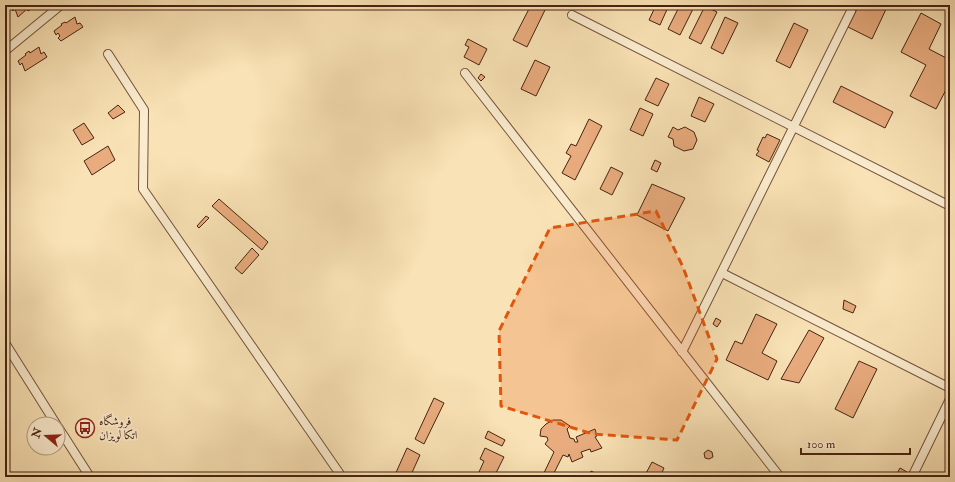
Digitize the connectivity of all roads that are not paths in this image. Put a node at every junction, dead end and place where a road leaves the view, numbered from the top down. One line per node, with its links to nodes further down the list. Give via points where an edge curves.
1 (61, 5): 4 (street)
2 (851, 11): 7 (street)
3 (572, 15): 7 (street)
4 (5, 51)
5 (108, 54): 17 (street, via 144,110 143,189)
6 (465, 73): 11 (street)
7 (794, 127): 8 (street); 9 (street)
8 (950, 206)
9 (722, 273): 11 (street); 12 (street)
10 (5, 343): 14 (street)
11 (682, 352): 18 (street)
12 (950, 388)
13 (950, 399): 19 (street)
14 (51, 416)
15 (66, 440): 16 (street)
16 (90, 477)
17 (342, 477)
18 (780, 477)
19 (912, 477)

